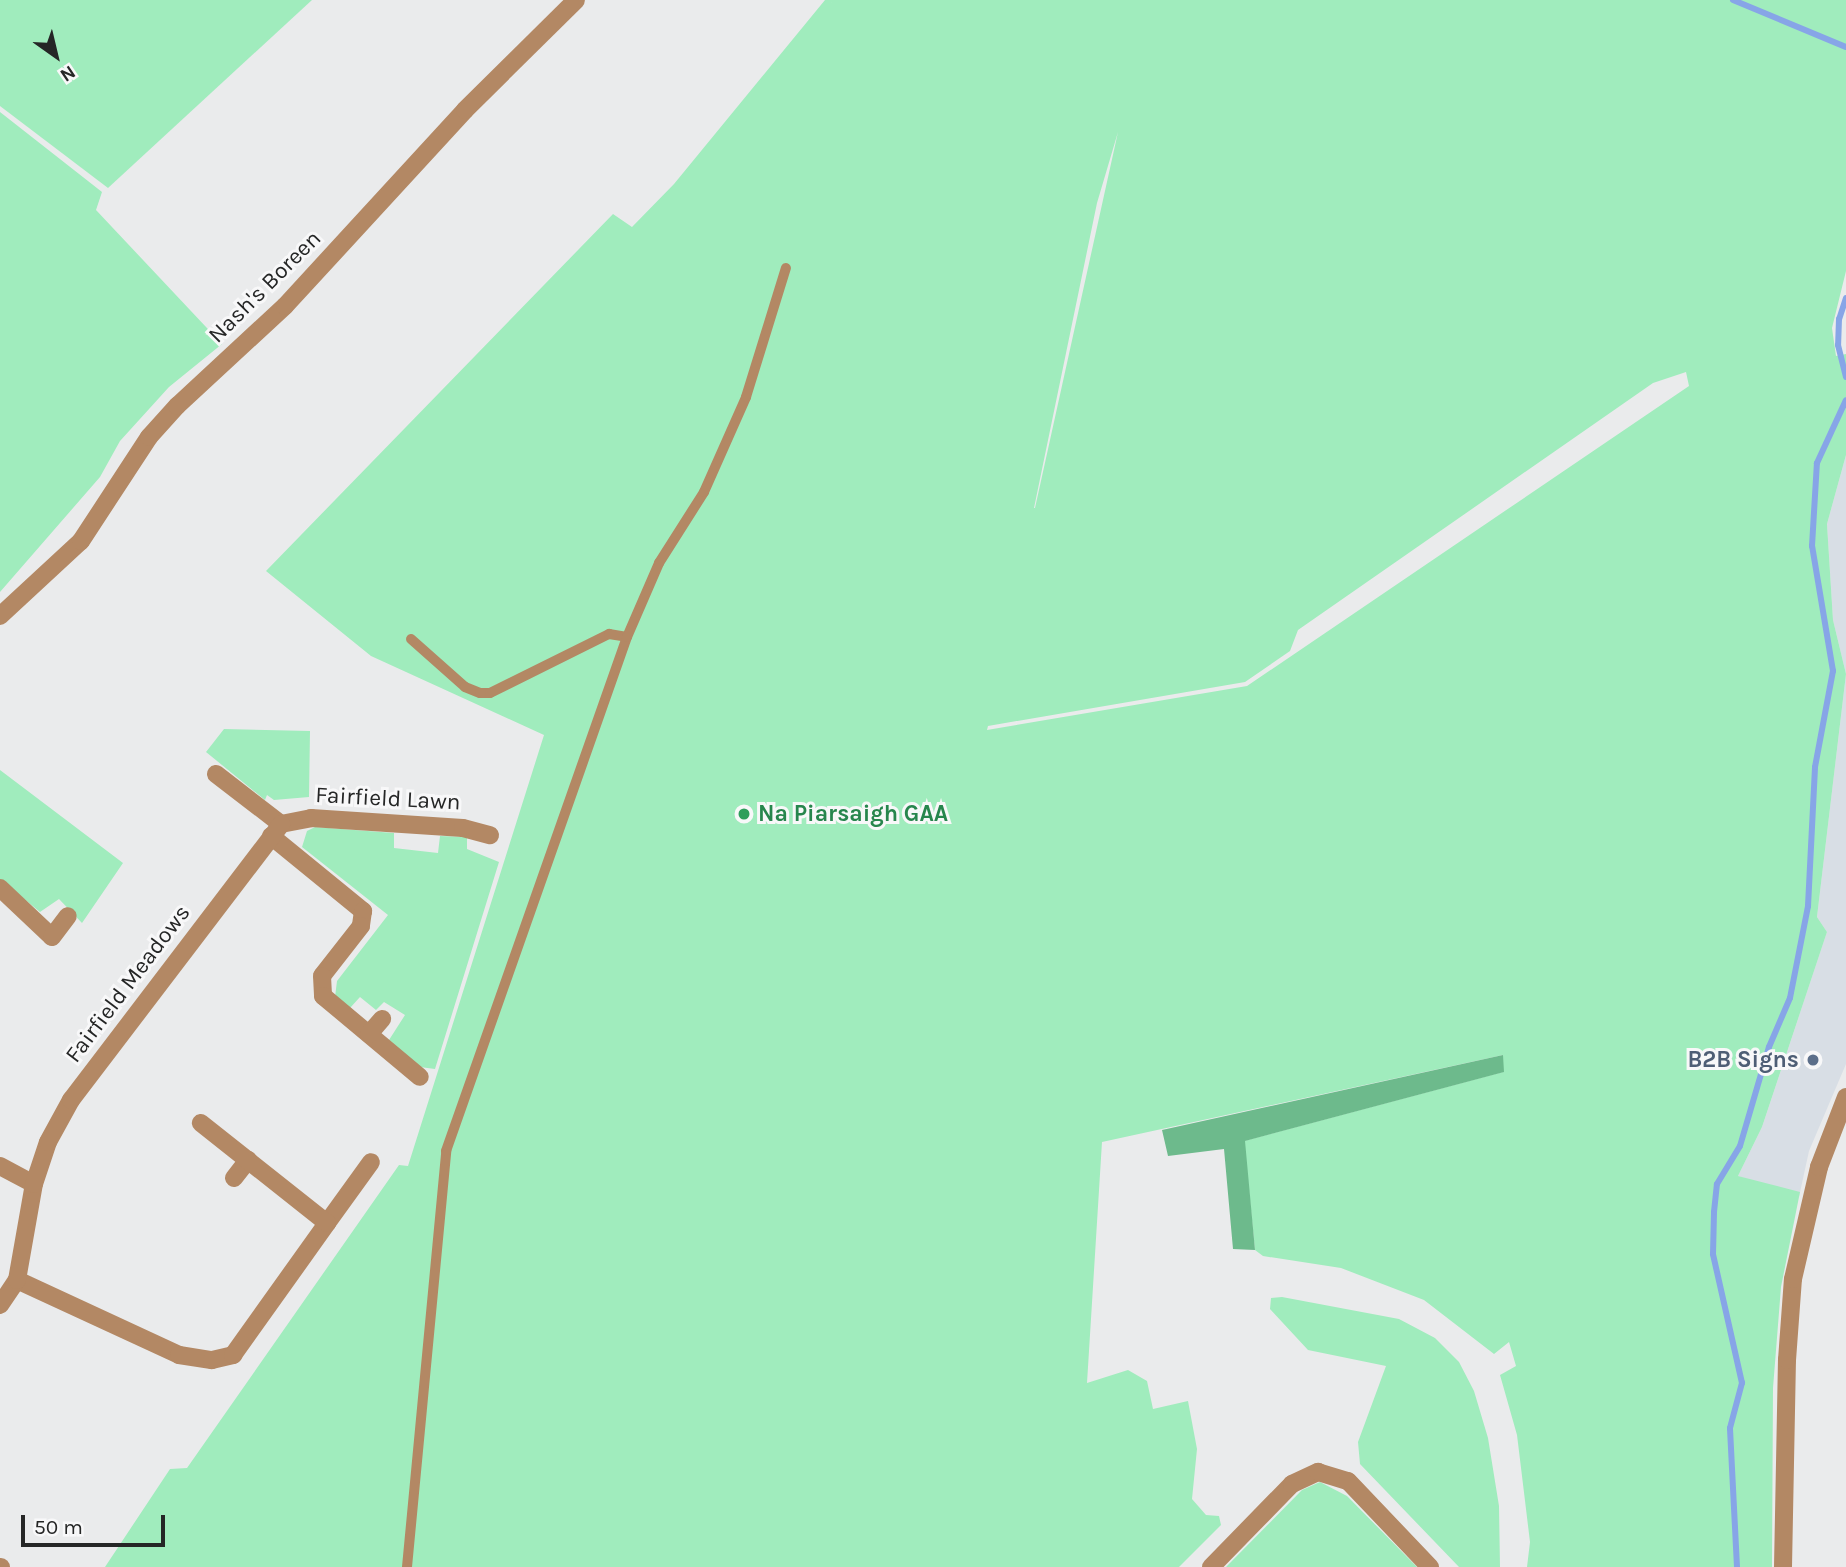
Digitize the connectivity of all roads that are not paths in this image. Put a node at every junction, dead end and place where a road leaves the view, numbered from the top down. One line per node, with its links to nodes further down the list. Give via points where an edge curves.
1 (576, 0): 3 (street, Nash's Boreen, via 465,110 285,306 177,407 149,437 81,541)
2 (786, 268): 4 (lane, via 746,397 704,492 660,563)
3 (0, 616)
4 (627, 637): 5 (lane, via 609,634 490,693 465,687); 24 (lane, via 446,1151)
5 (411, 639)
6 (216, 774): 7 (street)
7 (276, 830): 8 (street, Fairfield Lawn, via 311,818 463,828); 12 (street, via 363,911 362,926 322,976 320,989); 20 (street, Fairfield Meadows, via 71,1100 48,1142)
8 (490, 835)
9 (0, 888): 10 (street, via 52,937)
10 (68, 916)
11 (382, 1019): 12 (street)
12 (369, 1034): 13 (street)
13 (420, 1077)
14 (1846, 1097): 27 (street, via 1819,1167 1793,1279)
15 (201, 1123): 16 (street)
16 (248, 1160): 19 (street); 21 (street)
17 (371, 1163): 21 (street)
18 (0, 1166): 20 (street)
19 (234, 1178)
20 (34, 1184): 22 (street, Fairfield Meadows)
21 (327, 1223): 22 (street, via 237,1350 223,1360 180,1356)
22 (17, 1280): 23 (street, Fairfield Meadows)
23 (0, 1305)
24 (407, 1567)
25 (1211, 1567): 26 (street, via 1292,1484 1318,1472 1348,1482)
26 (1430, 1567)
27 (1783, 1567)

